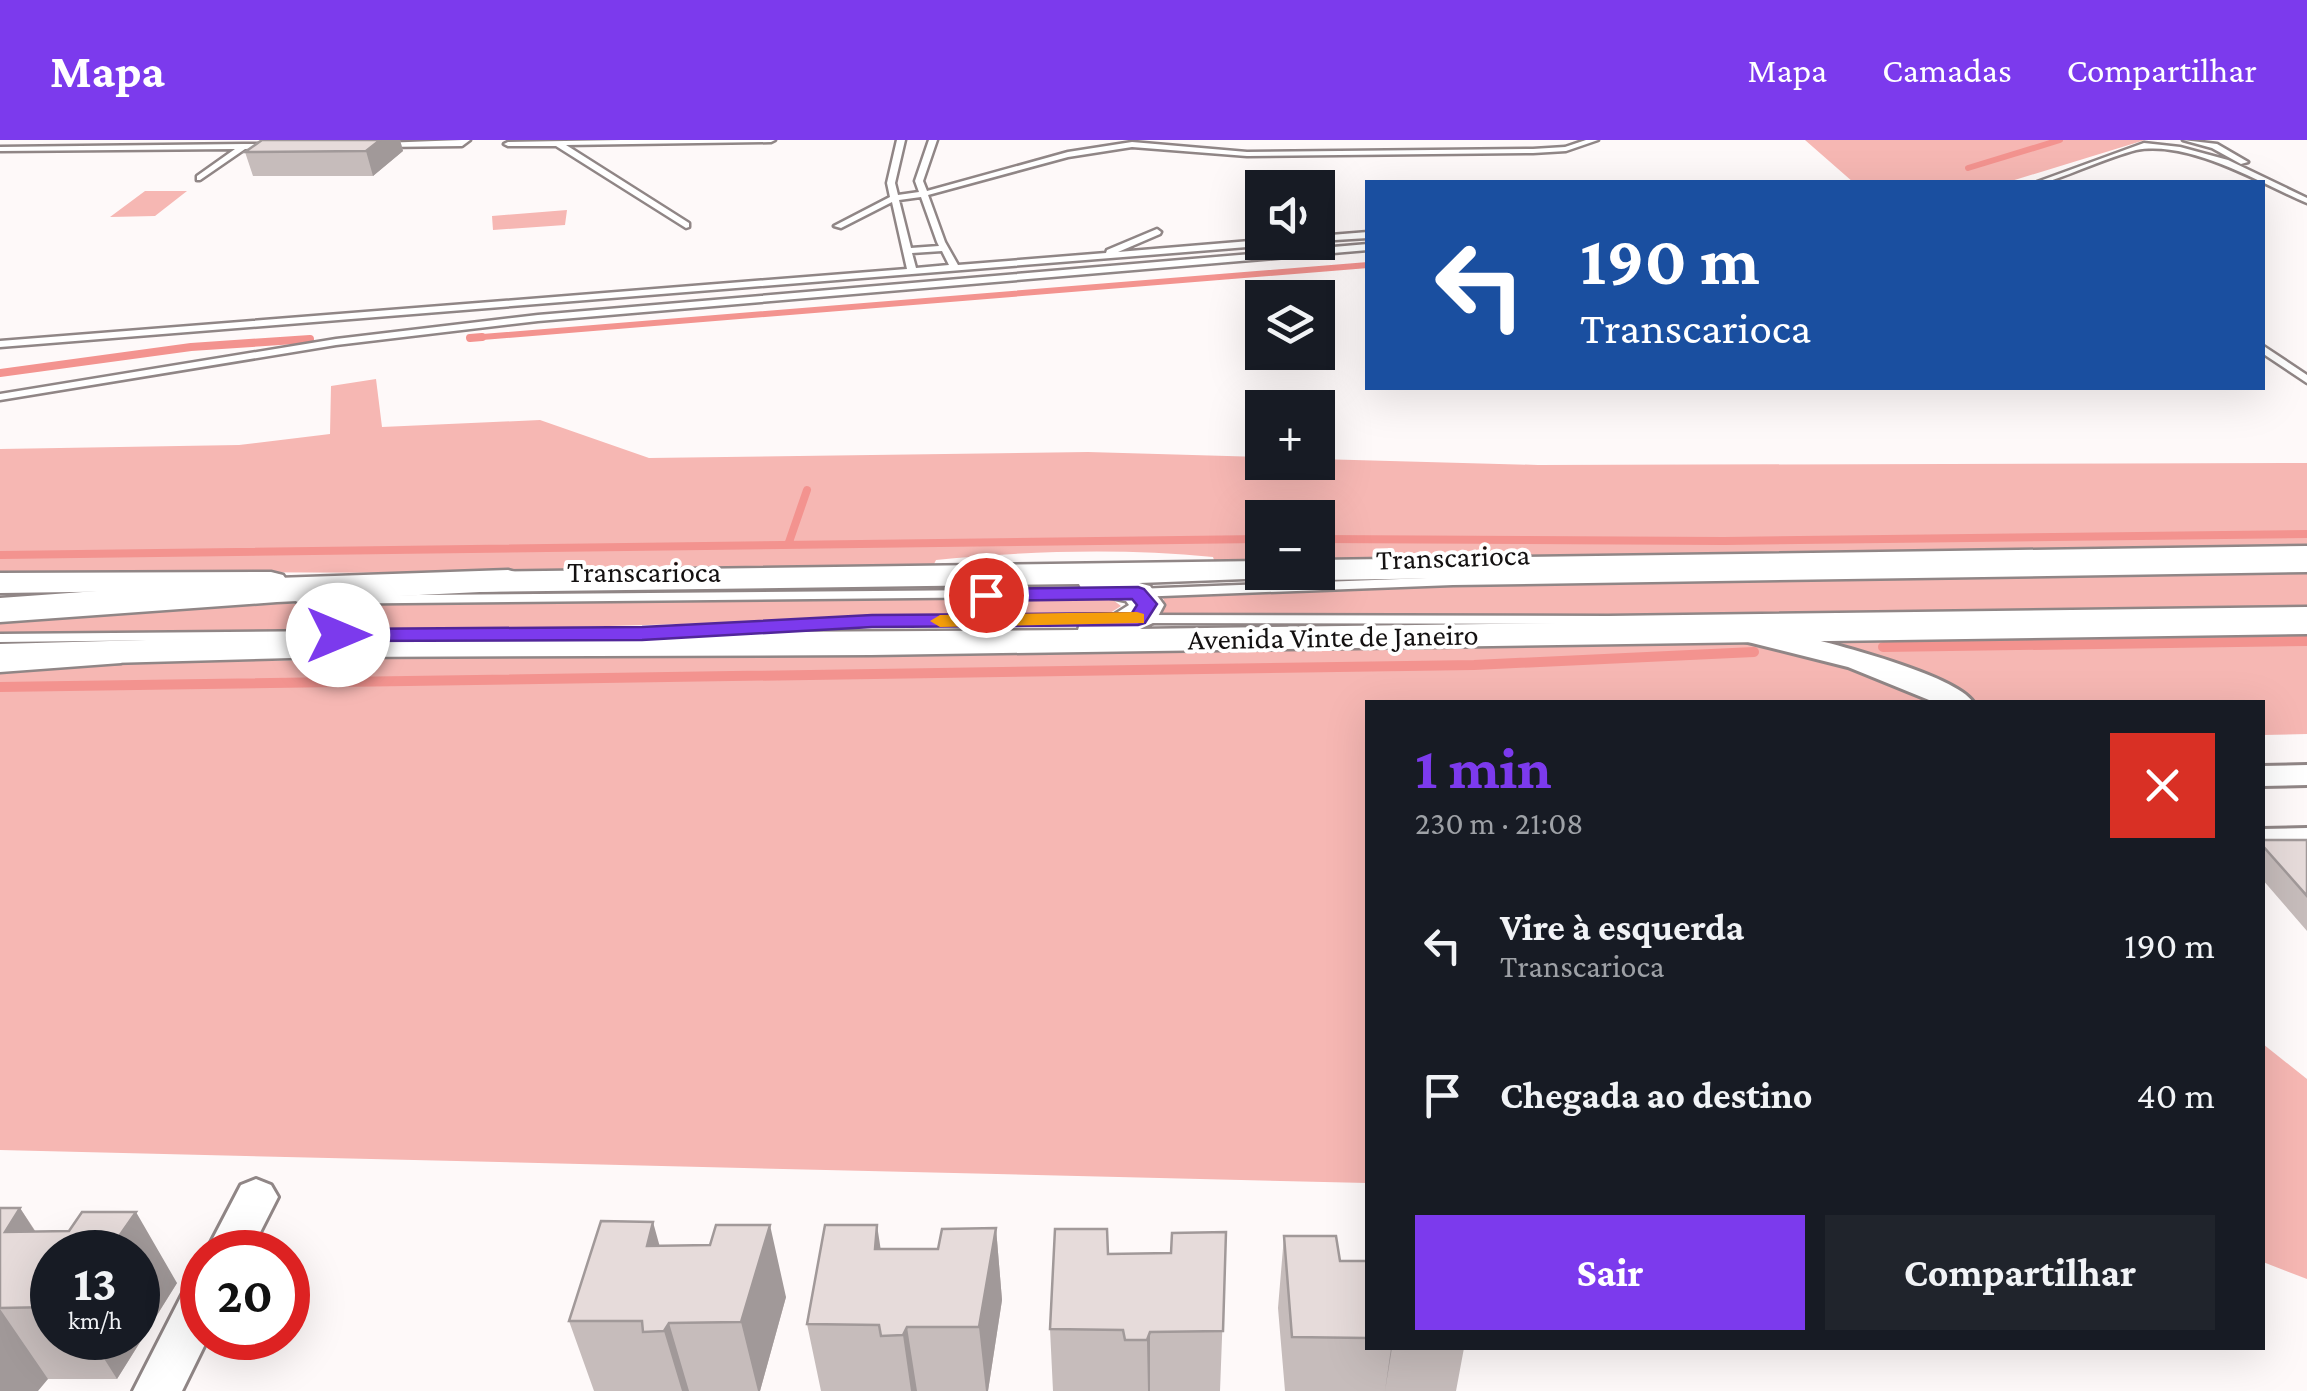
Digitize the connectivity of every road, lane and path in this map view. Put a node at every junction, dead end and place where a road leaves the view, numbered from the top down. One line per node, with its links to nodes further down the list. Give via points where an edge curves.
1 (35, 140): 16 (lane)
2 (466, 140): 11 (lane)
3 (770, 140): 9 (lane)
4 (901, 140): 22 (lane)
5 (933, 140): 21 (lane, via 919,181)
6 (1594, 140): 21 (lane, via 1532,152 1247,154 1184,144 1113,146)
7 (2166, 140): 14 (lane)
8 (2187, 140): 18 (lane, via 2214,146)
9 (557, 143): 10 (lane); 26 (lane)
10 (508, 144)
11 (363, 145)
12 (244, 146): 13 (lane); 16 (lane); 19 (lane)
13 (284, 146)
14 (2137, 147): 18 (lane, via 2179,148); 20 (lane)
15 (0, 149): 16 (lane)
16 (20, 149): 17 (lane)
17 (0, 161)
18 (2259, 174): 23 (lane)
19 (200, 178)
20 (2046, 180)
21 (924, 194): 22 (lane); 24 (lane)
22 (894, 198): 25 (lane); 27 (lane)
23 (2307, 200)
24 (934, 220): 25 (lane); 33 (lane)
25 (900, 223): 34 (lane)
26 (686, 225)
27 (838, 226)
28 (1157, 232): 35 (lane)
29 (1365, 235): 30 (lane)
30 (1335, 238)
31 (1245, 244): 35 (lane)
32 (1365, 246): 41 (lane, via 538,318 336,342)
33 (944, 248): 34 (lane); 36 (lane)
34 (907, 251): 37 (lane)
35 (1096, 257): 36 (lane)
36 (955, 267): 37 (lane)
37 (912, 271): 38 (lane)
38 (0, 344)
39 (2265, 350): 40 (lane)
40 (2307, 380)
41 (0, 397)
42 (2307, 556): 44 (street)
43 (2307, 568): 50 (lane, Transcarioca, via 1453,581)
44 (1335, 570)
45 (1245, 571): 46 (street)
46 (885, 576): 47 (street); 50 (street, via 1110,586)
47 (508, 582): 48 (street); 49 (main road)
48 (0, 583)
49 (64, 605): 50 (lane, Transcarioca, via 496,597); 51 (main road)
50 (1138, 606): 52 (lane, Transcarioca, via 1608,620); 55 (lane, Transcarioca, via 642,634); 56 (street, via 1116,627 1004,629)
51 (0, 608)
52 (2307, 611)
53 (2307, 622): 54 (street, Avenida Vinte de Janeiro)
54 (1725, 631): 56 (street, Avenida Vinte de Janeiro); 59 (street, via 1810,643)
55 (0, 638)
56 (871, 644): 57 (street, Avenida Vinte de Janeiro, via 327,646)
57 (107, 654): 58 (main road)
58 (0, 657)
59 (1954, 700)
60 (2307, 775): 61 (street)
61 (2265, 776)
62 (2307, 839): 63 (street)
63 (2265, 840)
64 (256, 1197): 65 (street)
65 (239, 1230)
66 (180, 1345): 67 (street)
67 (156, 1391)

